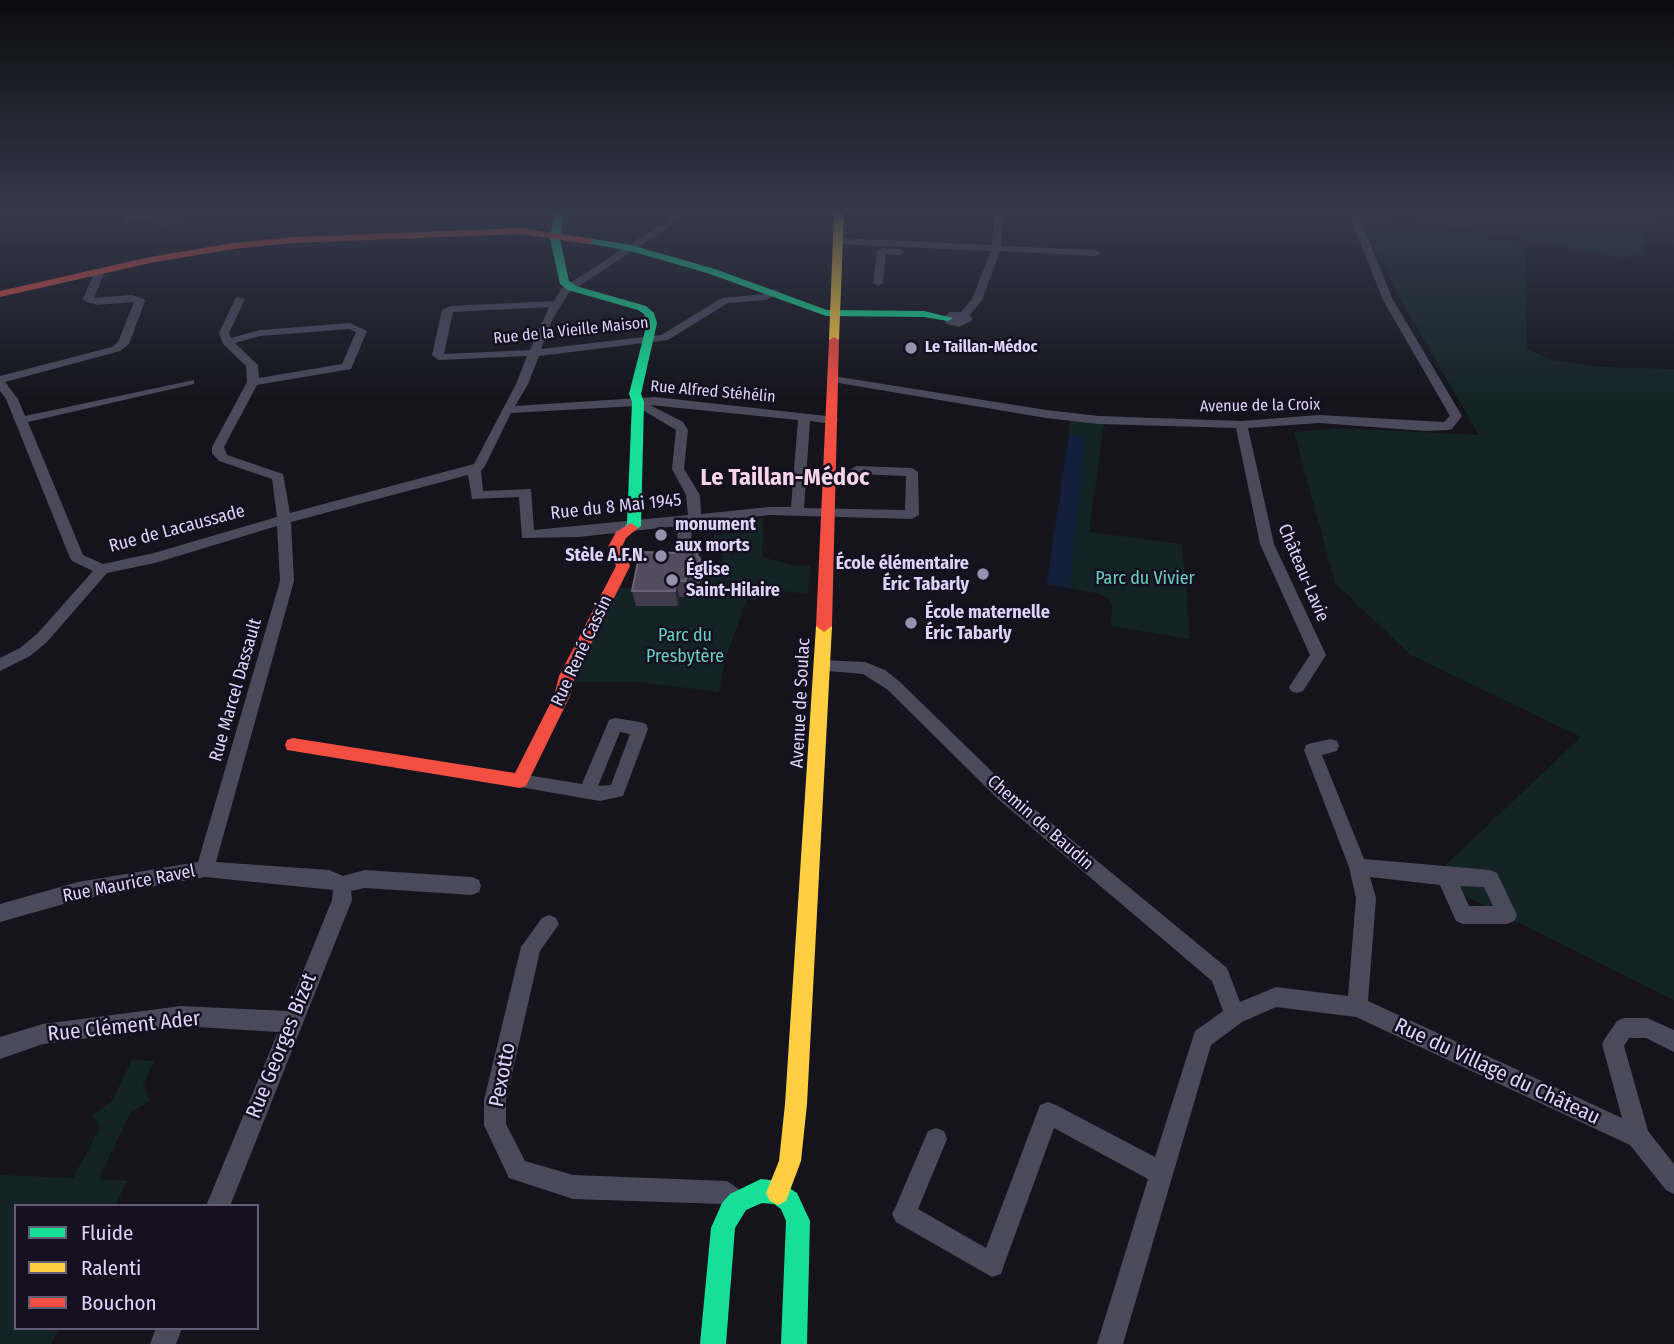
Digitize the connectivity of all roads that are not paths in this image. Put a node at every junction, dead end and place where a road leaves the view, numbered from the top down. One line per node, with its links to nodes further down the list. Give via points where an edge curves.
1 (84, 275): 13 (street)
2 (99, 275): 21 (street, via 89,299 140,301 123,344)
3 (562, 275): 11 (street)
4 (591, 275): 11 (street)
5 (719, 275): 12 (street)
6 (837, 275): 16 (street, Avenue de Soulac)
7 (879, 275): 10 (street)
8 (987, 275): 16 (street, via 977,300 956,316)
9 (1378, 275): 29 (street, Avenue de la Croix, via 1456,416 1448,426 1319,419)
10 (878, 283)
11 (572, 288): 15 (street); 17 (street, via 642,308 651,318)
12 (774, 292): 16 (street); 17 (street, Rue de la Vieille Maison, via 766,297 726,300 673,334)
13 (0, 295)
14 (240, 299): 18 (street, via 224,333)
15 (556, 304): 19 (street); 19 (street, Rue de la Vieille Maison, via 446,312 438,352 443,358)
16 (835, 314): 20 (street, Avenue de Soulac)
17 (650, 340): 19 (street, Rue de la Vieille Maison); 24 (street, via 635,394)
18 (227, 342): 23 (street, via 252,365); 23 (street, via 260,333 350,326 362,331 347,368)
19 (534, 353): 25 (street)
20 (833, 379): 28 (street, Avenue de Soulac); 29 (street, Avenue de la Croix, via 1046,414)
21 (0, 382): 27 (street, Rue de Lacaussade)
22 (190, 382): 27 (street)
23 (253, 382): 34 (street, Rue Marcel Dassault, via 218,453 278,477)
24 (638, 402): 25 (street, Rue Alfred Stéhélin); 26 (street, Rue Alfred Stéhélin); 35 (street, via 680,425 678,470 693,495); 36 (street)
25 (508, 410): 30 (street)
26 (804, 417): 28 (street, Rue Alfred Stéhélin); 32 (street)
27 (21, 420): 40 (street, Rue de Lacaussade, via 77,558)
28 (832, 420): 33 (street, Avenue de Soulac)
29 (1241, 425): 43 (street, Château-Lavie, via 1267,544 1318,655)
30 (474, 469): 34 (street, Rue de Lacaussade); 37 (street, Rue du 8 Mai 1945, via 477,496 526,492 527,535)
31 (856, 470): 33 (street, Rue du 8 Mai 1945, via 912,472 912,515)
32 (797, 510): 33 (street, Rue du 8 Mai 1945); 35 (street, Rue du 8 Mai 1945)
33 (828, 511): 42 (street, Avenue de Soulac)
34 (284, 519): 40 (street, Rue de Lacaussade); 49 (street, Rue Marcel Dassault, via 287,581)
35 (690, 519): 36 (street, Rue du 8 Mai 1945); 39 (street)
36 (634, 526): 37 (street, Rue du 8 Mai 1945); 38 (street, via 621,535)
37 (579, 532): 38 (street)
38 (615, 547): 46 (street, Rue René Cassin, via 623,566)
39 (683, 561)
40 (102, 569): 41 (street, via 42,638)
41 (0, 665)
42 (822, 666): 56 (street, Chemin de Baudin, via 865,668 894,686 1004,794 1220,975); 64 (street, Avenue de Soulac, via 796,1104 790,1161)
43 (1297, 687)
44 (293, 745): 46 (street)
45 (1331, 746): 48 (street, via 1312,750)
46 (520, 781): 47 (street)
47 (587, 792)
48 (1358, 867): 50 (street); 55 (street, via 1366,898)
49 (205, 869): 51 (street, Rue Maurice Ravel, via 329,879); 53 (street, Rue Maurice Ravel, via 78,891)
50 (1446, 877)
51 (342, 885): 52 (street, via 365,879); 57 (street, Rue Georges Bizet, via 342,900)
52 (472, 886)
53 (0, 913)
54 (549, 924): 65 (street, Pexotto, via 531,947 495,1100 495,1125 517,1170 573,1187 727,1193)
55 (1357, 1007): 56 (street, Rue du Village du Château, via 1276,997); 60 (street, Rue du Village du Château)
56 (1235, 1014): 62 (street, Rue du Village du Château, via 1202,1038)
57 (292, 1022): 59 (street, Rue Clément Ader, via 181,1016 43,1034); 66 (street, Rue Georges Bizet)
58 (1674, 1041): 60 (street, Rue du Village du Château, via 1647,1028 1624,1028 1613,1044)
59 (0, 1048)
60 (1638, 1137): 63 (street, Rue du Village du Château)
61 (936, 1139): 62 (street, via 904,1214 992,1265 1048,1113)
62 (1163, 1174): 69 (street, Rue du Village du Château)
63 (1674, 1182)
64 (778, 1193): 65 (street, via 761,1192); 68 (street, via 789,1201 798,1222)
65 (738, 1202): 67 (street, via 723,1228)
66 (219, 1204)
67 (713, 1344)
68 (794, 1344)
69 (1110, 1344)

